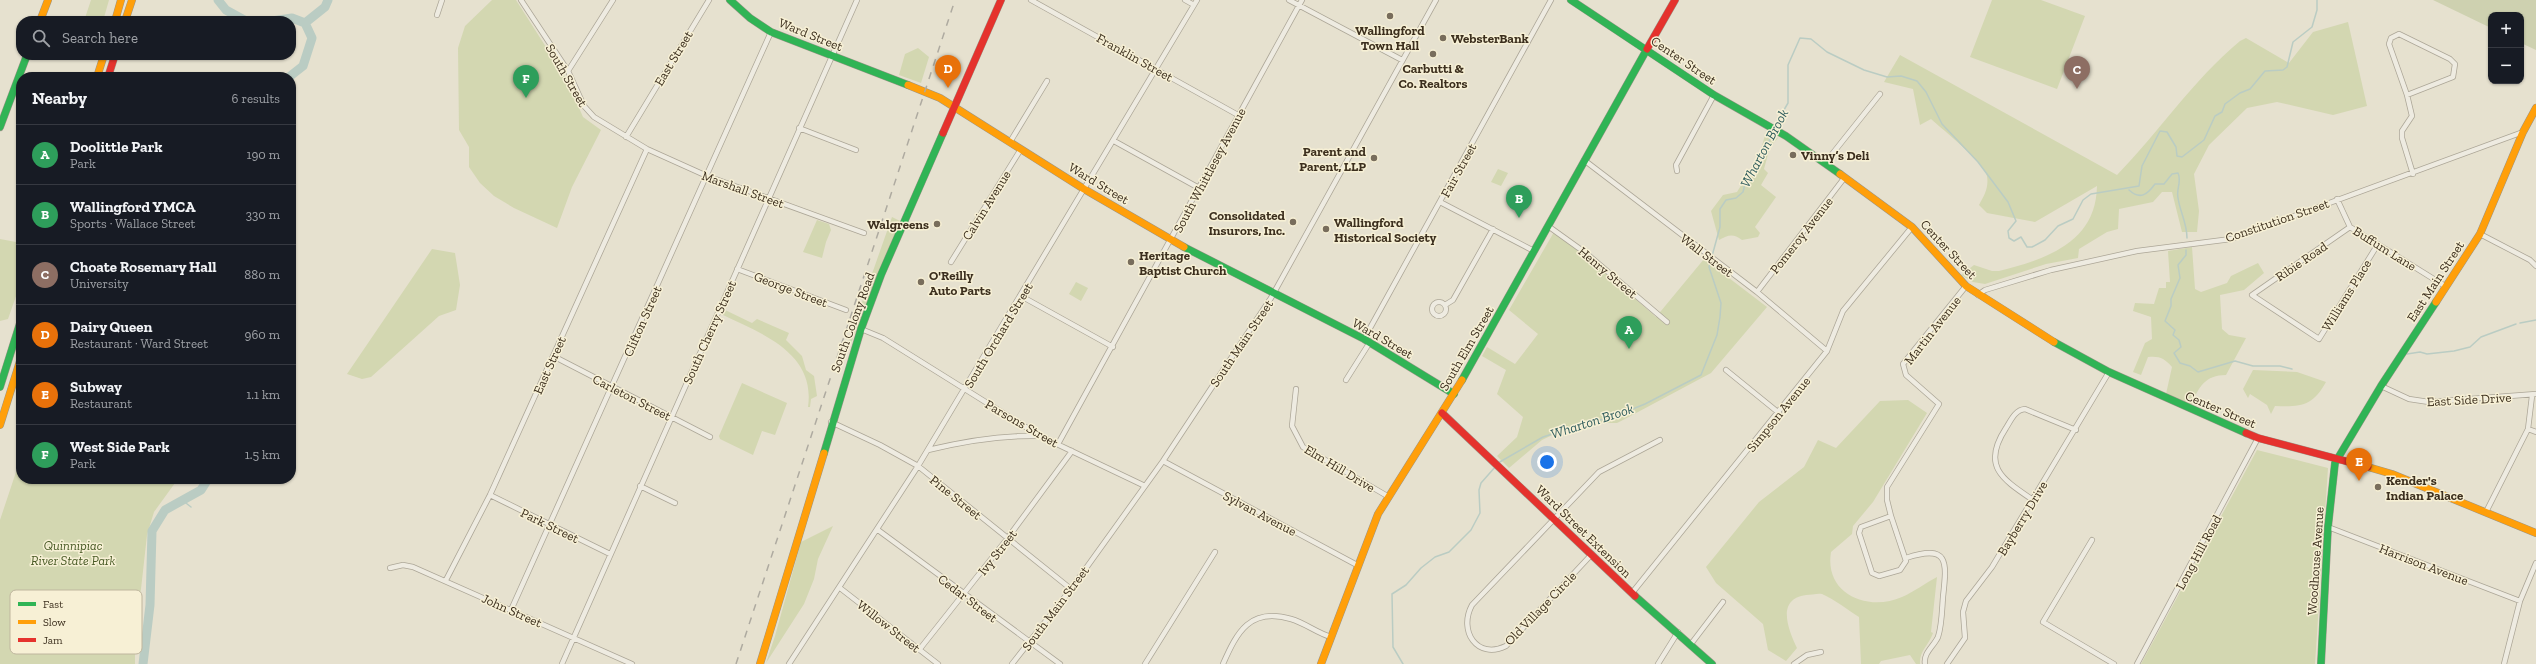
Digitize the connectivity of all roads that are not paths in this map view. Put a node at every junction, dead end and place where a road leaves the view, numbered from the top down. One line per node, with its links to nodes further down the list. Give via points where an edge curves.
1 (48, 0): 22 (main road)
2 (121, 0): 23 (main road)
3 (132, 0): 24 (main road)
4 (442, 0): 21 (street)
5 (521, 0): 33 (street, South Street)
6 (708, 0): 48 (street, East Street)
7 (857, 0): 27 (street, South Cherry Street)
8 (1001, 0): 42 (main road, South Colony Road)
9 (1031, 0): 32 (street, Franklin Street)
10 (1185, 0): 20 (street)
11 (1197, 0): 20 (street, South Orchard Street)
12 (1289, 0): 19 (street)
13 (1436, 0): 31 (street, South Main Street)
14 (1551, 0): 64 (street, Fair Street)
15 (1571, 0): 26 (main road, Center Street)
16 (1675, 0): 26 (main road, South Elm Street)
17 (611, 1): 33 (street)
18 (733, 1): 25 (main road, Ward Street)
19 (1301, 2): 31 (street); 44 (street, South Whittlesey Avenue)
20 (1194, 5): 32 (street, South Orchard Street)
21 (438, 15)
22 (42, 16)
23 (116, 16)
24 (127, 16)
25 (771, 32): 27 (main road, Ward Street); 58 (street, Clifton Street)
26 (1646, 49): 40 (main road, Center Street); 54 (main road, South Elm Street)
27 (833, 57): 42 (main road, Ward Street, via 933,95); 46 (street, South Cherry Street)
28 (25, 60): 34 (main road)
29 (102, 60): 35 (main road)
30 (113, 60): 36 (main road)
31 (1402, 60): 80 (street, South Main Street)
32 (1156, 69): 44 (street, Franklin Street); 49 (street, South Orchard Street)
33 (568, 71): 48 (street, South Street, via 584,106 594,117)
34 (21, 72)
35 (99, 72)
36 (110, 72)
37 (1047, 81): 50 (street)
38 (16, 84): 45 (main road)
39 (1880, 94): 55 (street)
40 (1714, 95): 55 (main road, Center Street, via 1778,131); 56 (street, via 1676,165)
41 (2407, 95): 41 (street, via 2389,44 2391,38 2399,34 2450,59 2455,64 2453,77); 57 (street, via 2412,116 2402,131 2402,138)
42 (955, 107): 50 (main road, Ward Street); 87 (main road, South Colony Road, via 881,275)
43 (2536, 108): 47 (main road, East Main Street)
44 (1238, 116): 60 (street, South Whittlesey Avenue)
45 (0, 127)
46 (799, 128): 53 (street); 62 (street, South Cherry Street)
47 (2523, 132): 57 (street, Constitution Street); 70 (main road, East Main Street)
48 (626, 137): 51 (street, Marshall Street)
49 (1114, 141): 60 (street); 61 (street, South Orchard Street)
50 (1010, 142): 52 (main road, Ward Street)
51 (648, 148): 58 (street, Marshall Street); 92 (street, East Street)
52 (1021, 149): 61 (main road, Ward Street); 74 (street, Calvin Avenue)
53 (856, 150)
54 (1584, 160): 65 (main road, South Elm Street); 79 (street, Wall Street)
55 (1825, 163): 59 (main road, Center Street)
56 (1677, 171)
57 (2413, 174): 63 (street, Constitution Street)
58 (707, 176): 62 (street, Marshall Street); 99 (street, Clifton Street)
59 (1845, 177): 66 (main road, Center Street); 79 (street, Pomeroy Avenue)
60 (1199, 188): 71 (street, South Whittlesey Avenue)
61 (1084, 189): 71 (main road, Ward Street); 83 (street, South Orchard Street)
62 (769, 198): 69 (street, Marshall Street); 76 (street, South Cherry Street)
63 (2337, 199): 67 (street, Buffum Lane); 81 (street, Constitution Street, via 2231,238 2137,251 2058,268)
64 (1440, 202): 68 (street); 89 (street, Fair Street)
65 (1548, 226): 73 (main road, South Elm Street); 86 (street, Henry Street, via 1587,254)
66 (1912, 226): 77 (main road, Center Street); 91 (street, Simpson Avenue, via 1843,311)
67 (2350, 227): 72 (street, Buffum Lane); 82 (street, Ribie Road)
68 (1493, 230): 73 (street); 84 (street, via 1453,300)
69 (864, 233)
70 (2480, 234): 75 (street, via 2530,260); 78 (main road, East Main Street)
71 (1171, 240): 80 (main road, Ward Street); 90 (street, South Whittlesey Avenue)
72 (2378, 244): 78 (street, Buffum Lane); 82 (street, Williams Place, via 2319,339)
73 (1534, 251): 102 (main road, South Elm Street)
74 (951, 262)
75 (2536, 266)
76 (737, 269): 85 (street, George Street); 106 (street, South Cherry Street)
77 (1966, 286): 81 (main road, Center Street); 129 (street, Martin Avenue, via 1903,364 1906,375 1939,404 1887,487)
78 (2445, 286): 97 (main road, East Main Street)
79 (1757, 292): 91 (street, Wall Street)
80 (1274, 293): 89 (main road, Ward Street); 120 (street, South Main Street)
81 (1978, 294): 94 (main road, Center Street, via 2039,334)
82 (2252, 295)
83 (1021, 296): 90 (street); 100 (street, South Orchard Street)
84 (1445, 305)
85 (846, 310)
86 (1667, 322)
87 (861, 329): 100 (street, Parsons Street, via 883,338); 107 (main road, South Colony Road)
88 (16, 336): 98 (main road)
89 (1367, 340): 96 (street, Fair Street); 102 (main road, Ward Street)
90 (1113, 347): 116 (street, South Whittlesey Avenue)
91 (1827, 351): 105 (street, Simpson Avenue)
92 (553, 356): 99 (street, Carleton Street); 124 (street, East Street)
93 (1726, 370): 105 (street)
94 (2109, 372): 110 (street, Bayberry Drive); 114 (main road, Center Street)
95 (16, 374): 108 (main road)
96 (1346, 380)
97 (2381, 386): 103 (street, East Side Drive, via 2409,399 2429,402); 119 (main road, East Main Street)
98 (0, 387)
99 (612, 387): 106 (street, Carleton Street); 131 (street, Clifton Street)
100 (966, 389): 112 (street, Parsons Street); 117 (street, South Orchard Street)
101 (1296, 389): 125 (street, Elm Hill Drive, via 1292,426 1303,447)
102 (1454, 394): 104 (main road, South Elm Street)
103 (2534, 395): 109 (street)
104 (1442, 413): 125 (main road, South Elm Street); 130 (main road, Ward Street Extension)
105 (1779, 413): 148 (street, Simpson Avenue)
106 (671, 417): 113 (street, Carleton Street); 122 (street, South Cherry Street)
107 (831, 422): 121 (street, Pine Street); 161 (main road, South Colony Road)
108 (0, 426)
109 (2528, 429): 111 (street); 128 (street)
110 (2076, 430): 126 (street, Bayberry Drive); 126 (street, via 2024,409 2017,411 2001,436 1995,452 1999,473 2007,482)
111 (2536, 432)
112 (1040, 436): 116 (street, Parsons Street); 117 (street, via 1005,435)
113 (710, 437)
114 (2258, 438): 119 (main road, Center Street); 175 (street, Long Hill Road)
115 (1660, 440): 130 (street, Old Village Circle, via 1599,472)
116 (1058, 444): 118 (street, Parsons Street)
117 (928, 450): 121 (street, South Orchard Street)
118 (1072, 451): 123 (street, Parsons Street); 135 (street, Ivy Street)
119 (2336, 460): 128 (main road, Center Street, via 2392,474); 132 (main road, Woodhouse Avenue)
120 (1163, 461): 123 (street, South Main Street); 142 (street, Sylvan Avenue)
121 (918, 466): 133 (street, South Orchard Street); 135 (street, Pine Street)
122 (640, 486): 127 (street); 138 (street, South Cherry Street)
123 (1145, 486): 146 (street, South Main Street)
124 (490, 495): 131 (street, Park Street); 144 (street, East Street)
125 (1389, 497): 142 (main road, South Elm Street, via 1372,527)
126 (2033, 500): 173 (street, Bayberry Drive, via 1992,567 1966,601 1963,612 1964,638)
127 (675, 503)
128 (2486, 512): 134 (main road, Center Street)
129 (1891, 516): 140 (street); 140 (street, via 1861,527 1859,533 1872,573 1879,576 1900,570 1905,566)
130 (1554, 519): 139 (main road, Ward Street Extension); 139 (street, Old Village Circle, via 1472,605 1467,615 1466,626 1469,636 1476,644 1497,649 1511,642)
131 (549, 525): 138 (street, Park Street); 151 (street, Clifton Street)
132 (2328, 527): 149 (street, Harrison Avenue); 176 (main road, Woodhouse Avenue)
133 (878, 530): 145 (street, South Orchard Street); 147 (street, Cedar Street)
134 (2536, 533)
135 (1008, 539): 146 (street, Pine Street); 147 (street, Ivy Street)
136 (2092, 540): 174 (street, via 2043,622)
137 (1215, 552): 166 (street)
138 (610, 554): 154 (street, South Cherry Street)
139 (1592, 554): 148 (main road, Ward Street Extension)
140 (1906, 558): 172 (street, via 1931,552 1940,557 1946,567 1938,634 1925,656)
141 (2536, 563): 149 (street)
142 (1356, 565): 153 (main road, South Elm Street)
143 (390, 568): 144 (street, John Street, via 408,566)
144 (446, 580): 151 (street, John Street)
145 (840, 588): 157 (street, Willow Street); 162 (street, South Orchard Street)
146 (1071, 589): 155 (street, South Main Street)
147 (964, 594): 155 (street, Cedar Street); 157 (street, Ivy Street)
148 (1632, 594): 152 (main road, Ward Street Extension)
149 (2520, 601): 177 (street)
150 (1723, 602): 156 (street)
151 (511, 610): 154 (street, John Street)
152 (1678, 632): 156 (main road, Ward Street Extension); 169 (street)
153 (1331, 637): 167 (street, via 1291,619 1269,616 1247,623 1235,636); 168 (main road, South Elm Street)
154 (574, 638): 159 (street, South Cherry Street); 160 (street, John Street)
155 (1029, 642): 164 (street, South Main Street); 165 (street, Cedar Street)
156 (1691, 644): 170 (main road, Ward Street Extension)
157 (919, 650): 163 (street, Willow Street)
158 (1821, 652): 171 (street, via 1807,655)
159 (562, 664)
160 (632, 664)
161 (760, 664)
162 (789, 664)
163 (938, 664)
164 (1012, 664)
165 (1060, 664)
166 (1145, 664)
167 (1223, 664)
168 (1321, 664)
169 (1658, 664)
170 (1712, 664)
171 (1794, 664)
172 (1925, 664)
173 (1947, 664)
174 (2114, 664)
175 (2137, 664)
176 (2321, 664)
177 (2504, 664)

